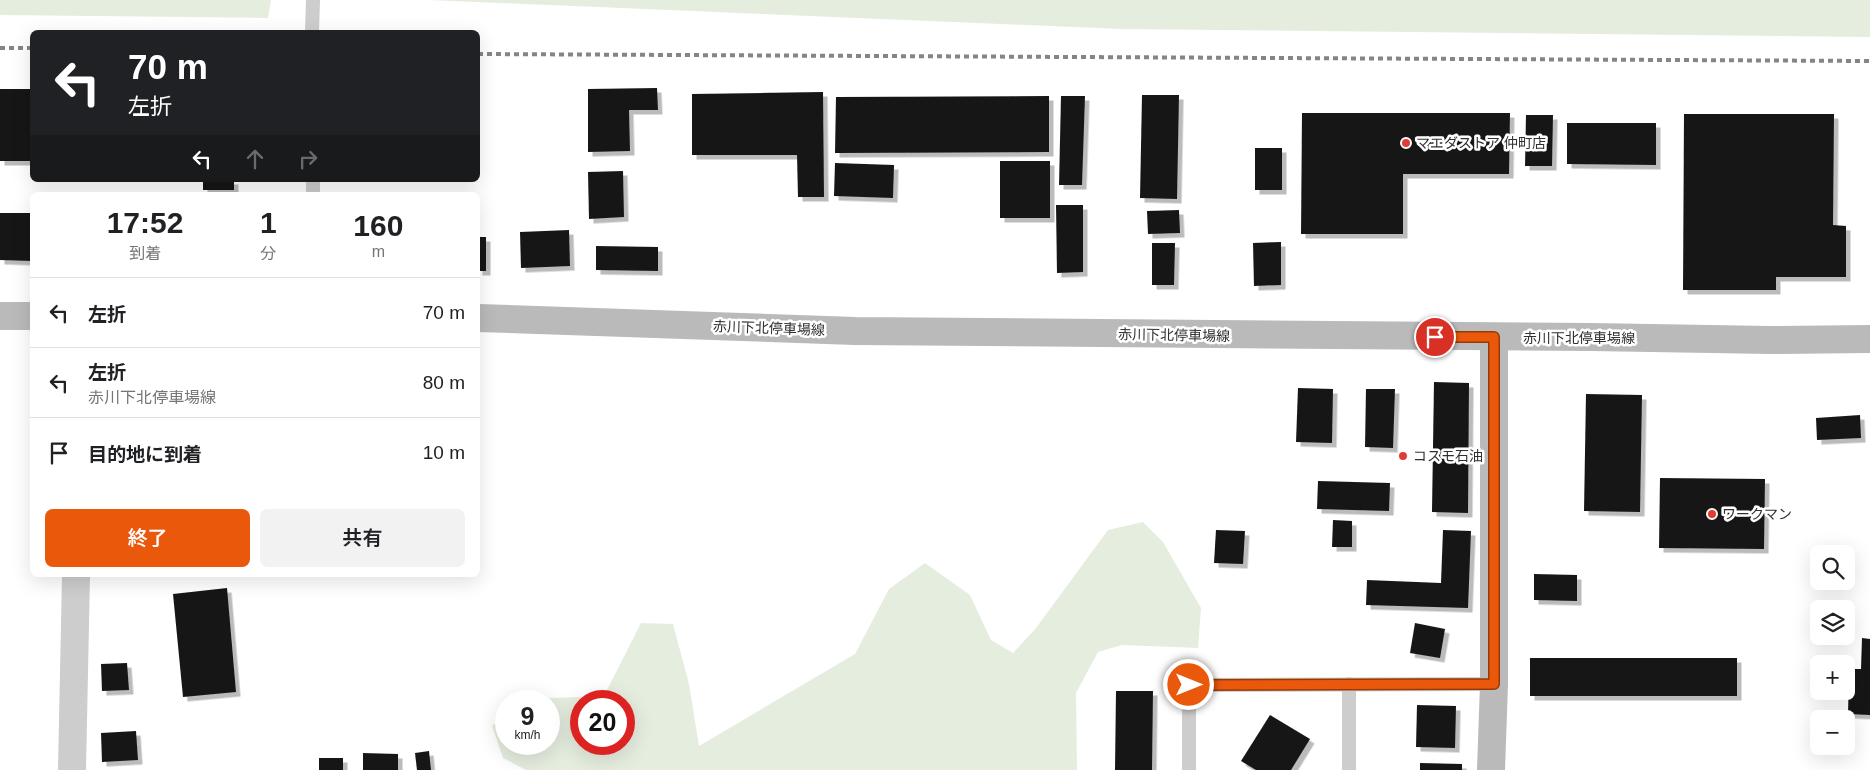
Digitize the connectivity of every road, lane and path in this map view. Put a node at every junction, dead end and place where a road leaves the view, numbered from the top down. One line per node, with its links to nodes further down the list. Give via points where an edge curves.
1 (312, 0): 2 (lane)
2 (312, 30)
3 (0, 316): 4 (main road)
4 (30, 316)
5 (480, 318): 6 (main road, 赤川下北停車場線, via 856,332)
6 (1494, 337): 7 (main road, 赤川下北停車場線); 10 (main road)
7 (1870, 339)
8 (76, 577): 11 (street)
9 (1349, 684): 10 (lane); 12 (lane, via 1189,685); 13 (lane)
10 (1494, 684): 14 (main road)
11 (72, 770)
12 (1189, 770)
13 (1349, 770)
14 (1491, 770)

